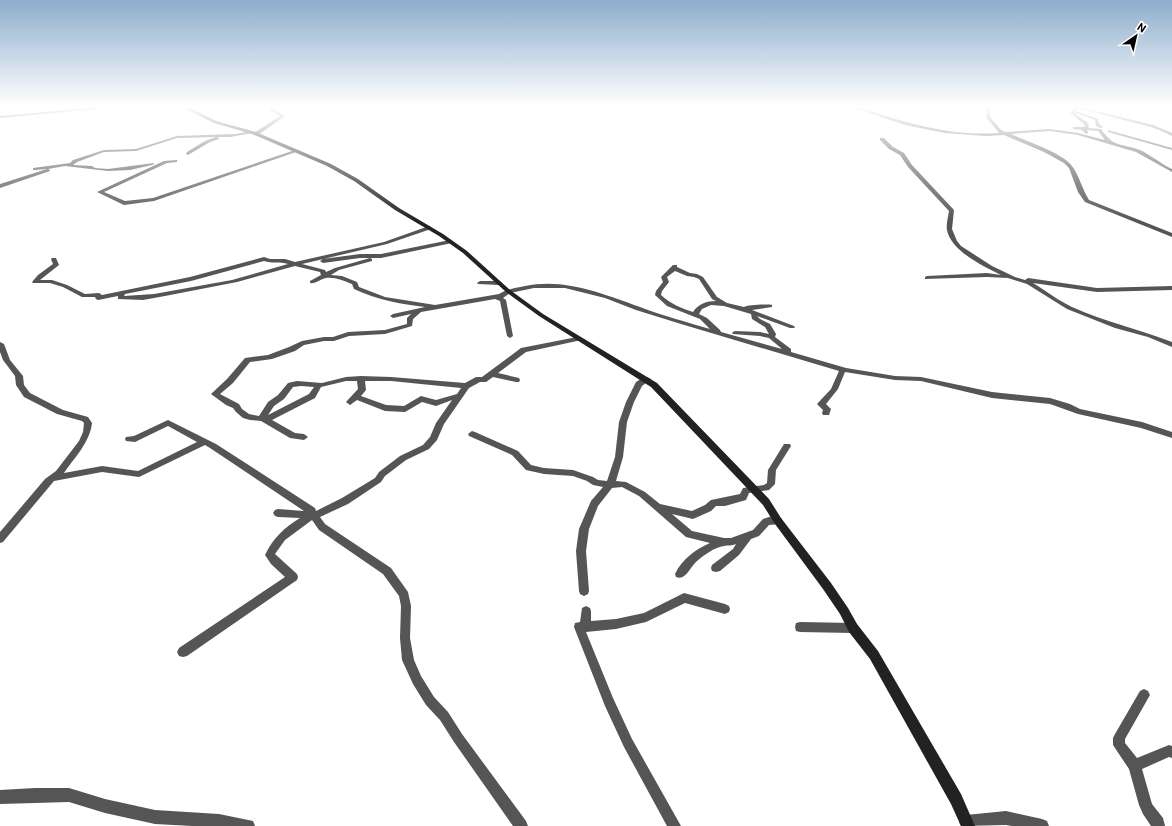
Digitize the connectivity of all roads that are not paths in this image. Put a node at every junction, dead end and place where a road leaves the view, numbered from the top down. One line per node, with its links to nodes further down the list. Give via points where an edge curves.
1 (155, 144): 12 (street, via 136,150 104,151)
2 (206, 144): 9 (street)
3 (279, 144): 8 (street)
4 (887, 144): 24 (street, via 902,154 952,211 949,229 959,247)
5 (1027, 144): 17 (street, via 1066,162 1071,167 1087,201)
6 (1110, 144): 7 (street)
7 (1114, 145): 14 (street, via 1142,152)
8 (297, 151): 11 (street, via 154,199 124,203 100,192); 16 (street, via 356,180)
9 (188, 154)
10 (175, 161): 11 (street)
11 (166, 162): 12 (street, via 117,171)
12 (62, 166): 13 (street); 15 (street)
13 (35, 169)
14 (1172, 171)
15 (0, 186)
16 (429, 228): 18 (street); 21 (street, via 416,234)
17 (1172, 235)
18 (450, 242): 19 (street); 27 (street)
19 (402, 252): 21 (street); 22 (street, via 350,265)
20 (54, 259): 30 (street, via 56,265 35,282 50,281 84,296 99,296 98,298)
21 (298, 264): 22 (street, via 323,272); 30 (street, via 264,259 192,279); 30 (street, via 179,293 132,299 120,298)
22 (324, 276): 25 (street); 34 (street, via 340,277 355,284 356,288 380,298)
23 (927, 278): 24 (street, via 988,275)
24 (1013, 278): 28 (street, via 1090,289); 44 (street, via 1029,283 1069,308)
25 (312, 282)
26 (480, 283): 27 (street)
27 (499, 283): 29 (street)
28 (1172, 288)
29 (508, 291): 31 (street); 42 (street); 45 (street, via 534,286 565,286 607,297 682,324)
30 (122, 293)
31 (496, 297): 34 (street); 40 (street, via 504,300)
32 (724, 304): 33 (street, via 755,308); 36 (street); 37 (street, via 710,303 699,308); 37 (street, via 714,298 701,278 688,275 675,267 664,276 666,282 658,295 676,310)
33 (770, 306)
34 (441, 307): 35 (street)
35 (420, 310): 38 (street); 55 (street, via 410,318 410,325 385,332 324,338 302,343 269,357 248,360 215,394 236,406 239,412 251,419)
36 (754, 312): 39 (street); 41 (street, via 754,318 771,328)
37 (695, 315): 41 (street, via 717,331)
38 (393, 316)
39 (792, 327)
40 (510, 336)
41 (771, 337): 45 (street)
42 (578, 339): 47 (street, via 524,350); 49 (street)
43 (0, 344): 62 (street, via 7,360 20,376 20,385 27,395 88,423 82,442)
44 (1172, 345)
45 (796, 356): 46 (street)
46 (845, 370): 54 (street, via 842,371 826,401 821,404 827,409); 57 (street, via 894,378 921,379 992,395 1050,402)
47 (492, 374): 50 (street); 52 (street)
48 (361, 378): 51 (street); 52 (street); 53 (street, via 362,390 353,399 385,408 405,409 421,399 436,403)
49 (647, 379): 63 (street, via 639,384 623,422 619,457); 65 (street)
50 (516, 380)
51 (319, 384): 55 (street, via 312,396 269,418); 55 (street, via 291,385 271,404)
52 (466, 386): 69 (street, via 426,447 403,458 363,490)
53 (456, 396)
54 (826, 413)
55 (262, 418): 58 (street, via 292,436)
56 (472, 434): 63 (street, via 515,453 529,468 573,473)
57 (1172, 435)
58 (304, 437)
59 (129, 439): 60 (street, via 135,439 168,423)
60 (204, 442): 62 (street, via 139,474 102,469); 69 (street, via 312,511)
61 (788, 446): 64 (street, via 772,470 771,484)
62 (52, 479): 72 (street)
63 (610, 486): 67 (street, via 623,484); 76 (street, via 594,504 584,529 581,551)
64 (766, 488): 65 (street); 66 (street)
65 (753, 489): 66 (street); 67 (street, via 746,490 743,497 714,503 693,515)
66 (766, 502): 70 (street)
67 (658, 507): 73 (street, via 689,534)
68 (278, 513): 69 (street)
69 (312, 516): 82 (street, via 289,530 274,544 270,555 293,577); 89 (street, via 322,527 387,571 404,595 408,660 417,680)
70 (778, 521): 71 (street, via 766,522 756,533); 81 (street, via 827,586)
71 (748, 536): 73 (street, via 731,542); 74 (street, via 736,552)
72 (0, 539)
73 (722, 542): 75 (street, via 692,559)
74 (716, 568)
75 (680, 574)
76 (584, 591)
77 (725, 609): 79 (street, via 684,598 646,616 616,624)
78 (586, 611): 79 (street)
79 (584, 627): 90 (street, via 579,627 608,702)
80 (800, 627): 81 (street)
81 (853, 628): 87 (street, via 874,656 956,799)
82 (183, 652)
83 (1144, 695): 85 (street, via 1119,738 1119,745)
84 (1172, 752): 85 (street)
85 (1134, 765): 92 (street, via 1146,806)
86 (0, 797): 88 (street, via 69,795 155,817 219,821)
87 (967, 824): 91 (street, via 1006,818)
88 (248, 826)
89 (521, 826)
90 (674, 826)
91 (1042, 826)
92 (1158, 826)

